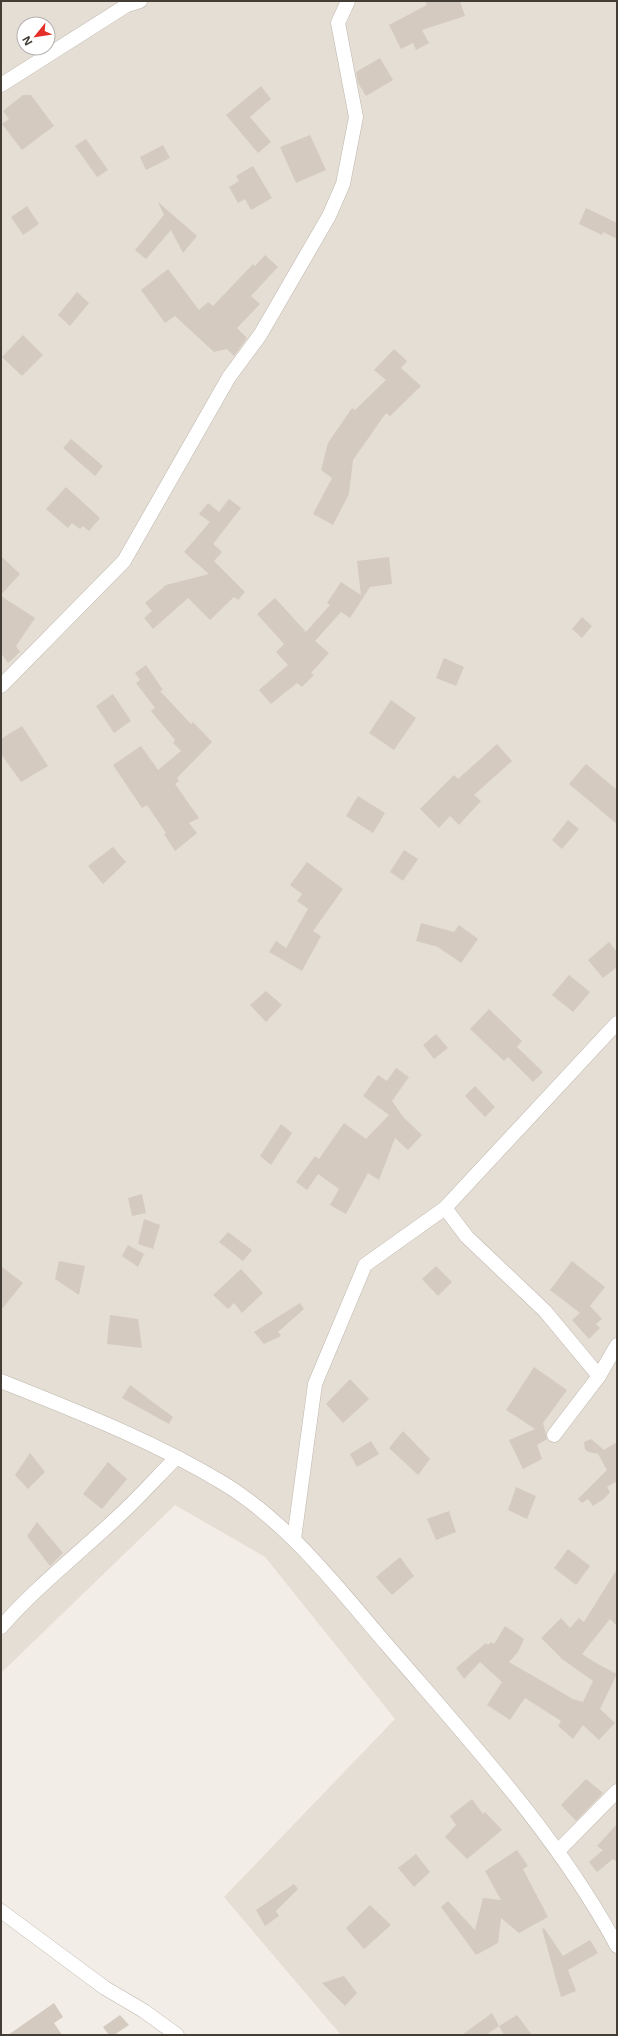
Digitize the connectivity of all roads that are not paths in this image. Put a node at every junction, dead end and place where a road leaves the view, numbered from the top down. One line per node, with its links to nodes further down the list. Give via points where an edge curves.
1 (140, 1): 3 (street, via 127,5)
2 (348, 1): 4 (street, via 338,23 356,117 343,184 329,216 260,335 229,377 124,561)
3 (1, 85)
4 (1, 686)
5 (617, 1023): 6 (street)
6 (445, 1208): 8 (street, via 467,1237 545,1311); 12 (street, via 365,1265 314,1384)
7 (617, 1345): 8 (street)
8 (599, 1376): 10 (street)
9 (1, 1381): 11 (street, via 105,1422)
10 (554, 1435)
11 (176, 1458): 12 (street, via 224,1483); 13 (street, via 122,1513 59,1569)
12 (294, 1539): 15 (street, via 443,1710)
13 (1, 1627)
14 (617, 1791): 15 (street)
15 (558, 1851): 17 (street, via 603,1919)
16 (1, 1911): 18 (street, via 105,1988 144,2011)
17 (617, 1946)
18 (177, 2035)

